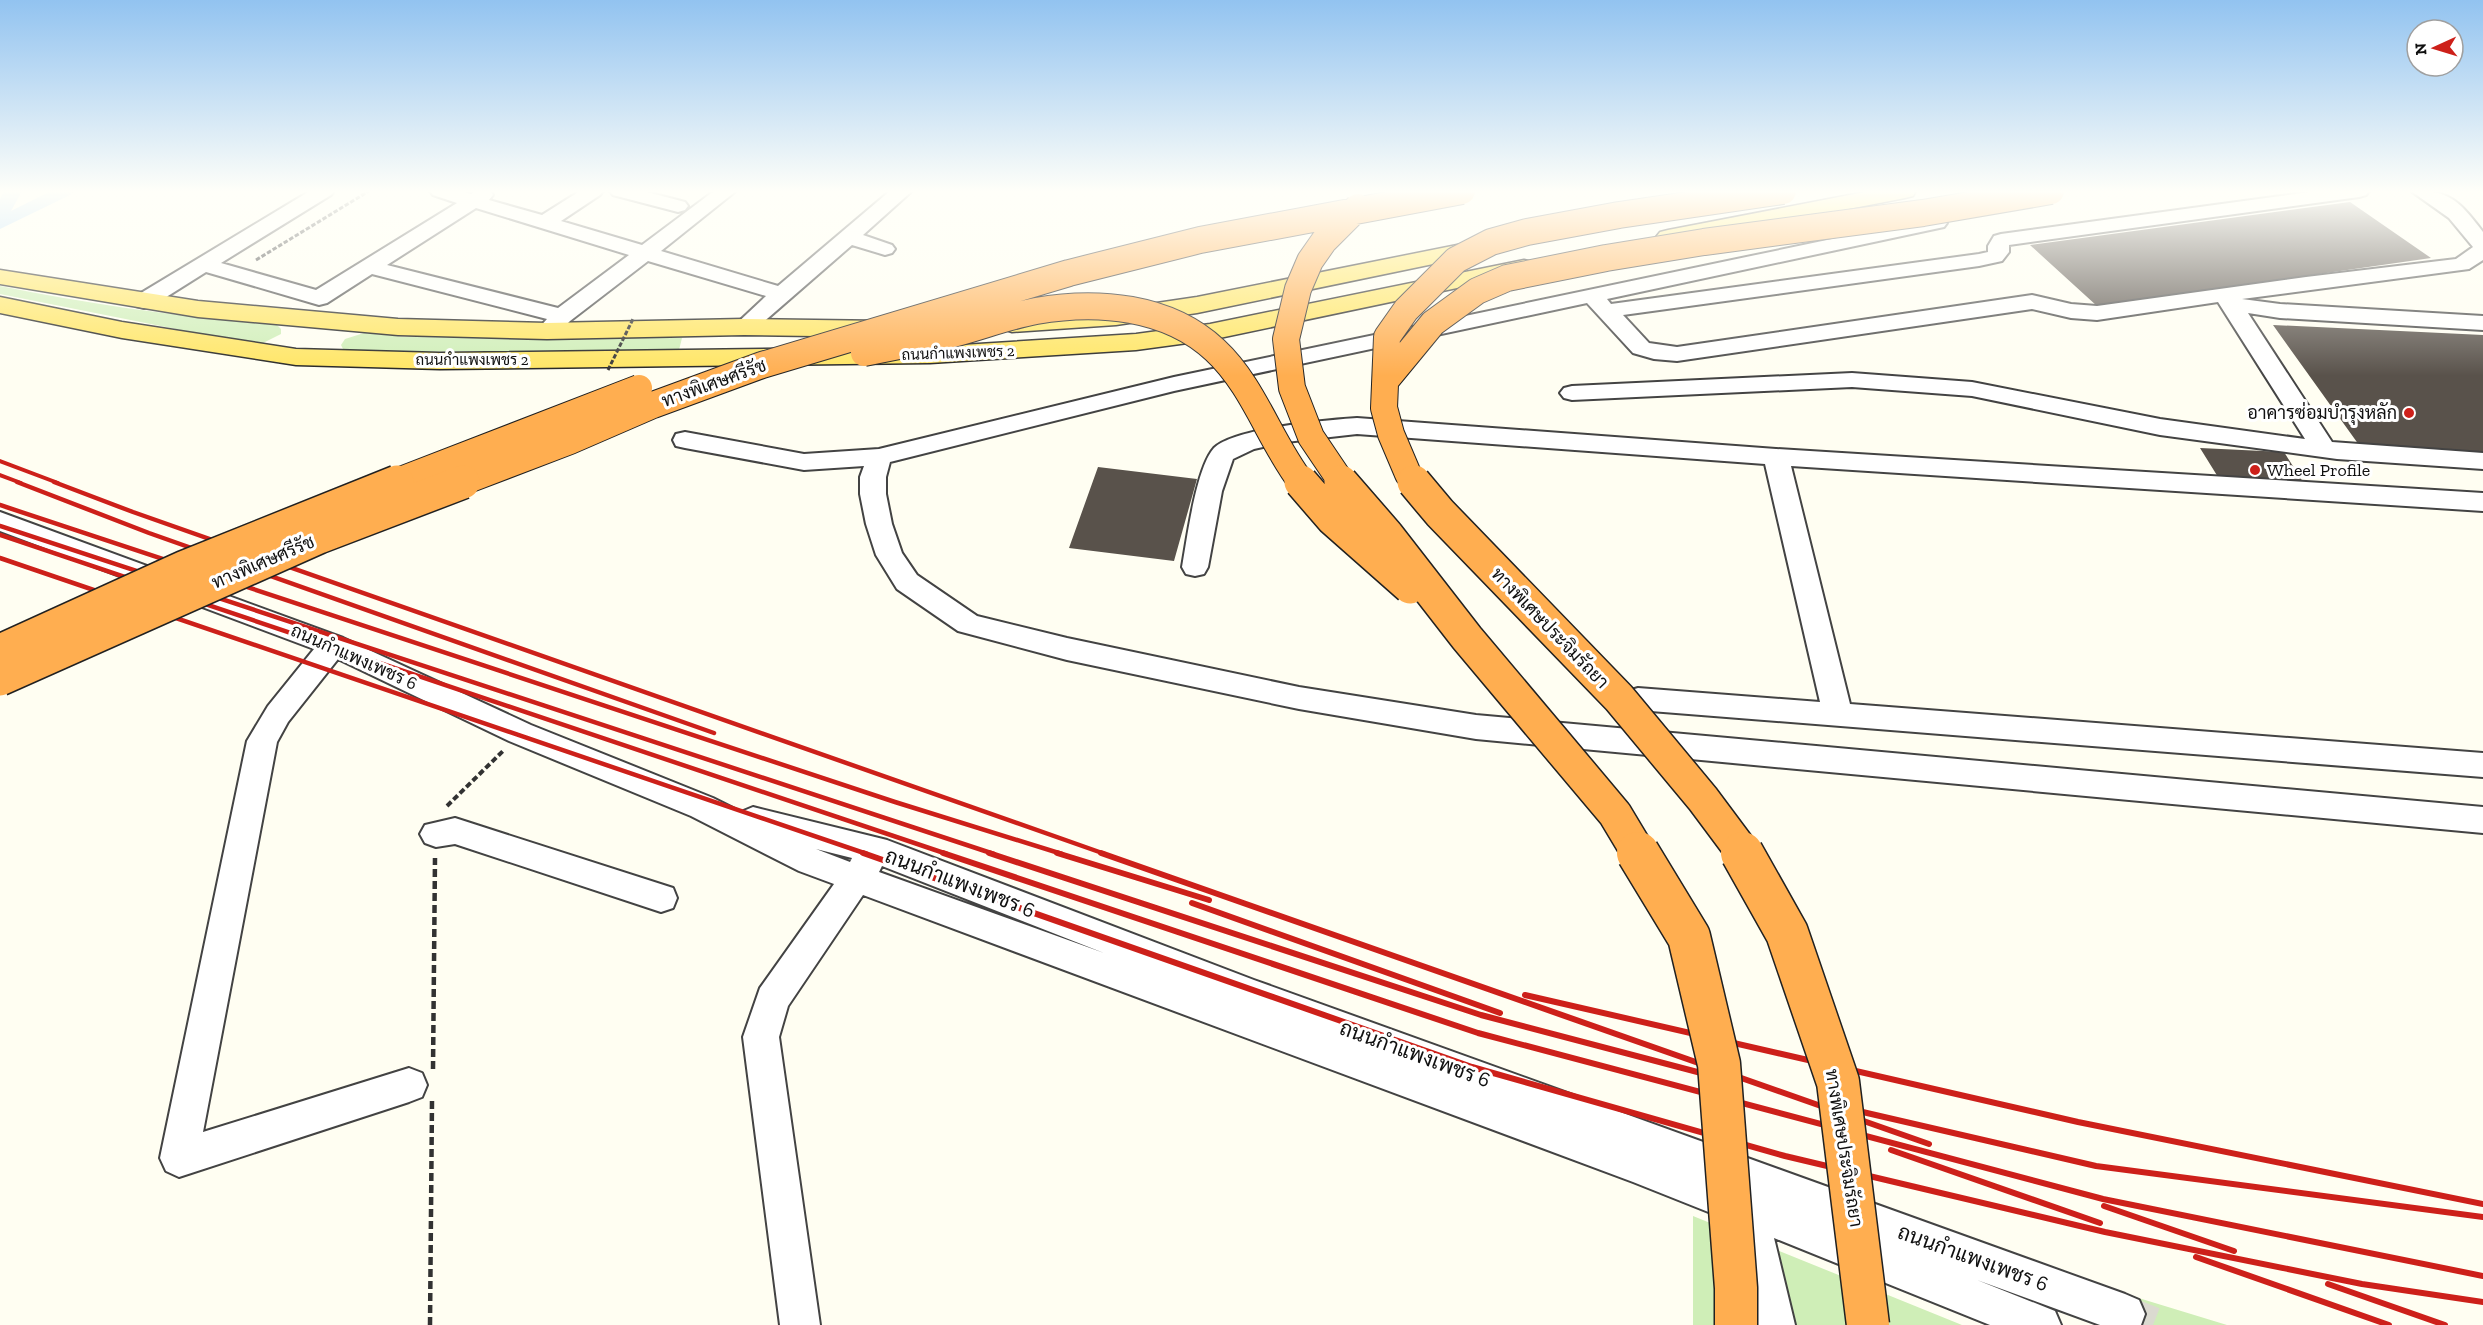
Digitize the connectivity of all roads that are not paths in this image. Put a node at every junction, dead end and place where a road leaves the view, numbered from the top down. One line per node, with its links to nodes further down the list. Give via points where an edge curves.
1 (225, 253): 17 (street)
2 (352, 253): 20 (street)
3 (389, 253): 18 (street)
4 (644, 253): 28 (street)
5 (648, 253): 21 (street)
6 (829, 253): 21 (street)
7 (1061, 253): 45 (highway, ทางพิเศษศรีรัช, bridge, via 857,312 712,360 185,567)
8 (1150, 253): 32 (highway, ทางพิเศษศรีรัช, bridge, via 882,327)
9 (1316, 253): 43 (highway, bridge, via 1298,289 1286,339 1293,388 1311,436 1343,484)
10 (1453, 253): 30 (main road, ถนนกำแพงเพชร 2, via 1197,305 1116,317 935,329)
11 (1470, 253): 33 (highway, ทางพิเศษประจิมรัถยา, bridge, via 1456,260 1406,310 1387,337)
12 (1592, 253): 31 (main road, ถนนกำแพงเพชร 2, via 1210,332 1136,342 930,355 440,361)
13 (1638, 253): 33 (highway, bridge, via 1507,278 1477,291 1433,323)
14 (1811, 253): 24 (street)
15 (1998, 253): 24 (street, via 1995,257)
16 (2477, 253): 22 (street, via 2462,265)
17 (205, 265): 20 (street); 23 (street)
18 (367, 266): 20 (street, via 319,297); 28 (street)
19 (0, 277): 23 (main road, ถนนกำแพงเพชร 2)
20 (294, 290)
21 (781, 294): 30 (street)
22 (2200, 299): 24 (street, via 2097,313 2032,302 1677,354 1641,348); 25 (street)
23 (144, 301): 27 (main road, ถนนกำแพงเพชร 2)
24 (1599, 303): 37 (street, via 1174,384)
25 (2231, 303): 29 (street, via 2280,311); 36 (street)
26 (0, 305): 31 (main road, ถนนกำแพงเพชร 2, via 144,334)
27 (330, 322): 28 (main road, ถนนกำแพงเพชร 2, via 398,327); 31 (main road)
28 (555, 323): 30 (main road, ถนนกำแพงเพชร 2)
29 (2483, 323)
30 (744, 327)
31 (296, 357)
32 (722, 380): 43 (highway, bridge, via 948,336 1050,308 1108,307 1167,318 1200,336 1220,353 1283,457 1346,532); 46 (highway, ทางพิเศษศรีรัช, bridge, via 319,537)
33 (1386, 380): 60 (highway, ทางพิเศษประจิมรัถยา, bridge, via 1384,408 1408,474 1440,513 1619,698 1704,799 1750,863 1787,933 1838,1082)
34 (1572, 393): 36 (street, via 1852,380 1972,389 2160,427)
35 (685, 440): 37 (street, via 804,462)
36 (2324, 449): 39 (street)
37 (879, 457): 50 (street, via 873,477 879,524 889,555 907,582 968,624 1067,649 1299,698 1476,727)
38 (1776, 457): 40 (street); 42 (street, via 1357,426 1240,443 1223,454); 48 (street)
39 (2483, 461)
40 (2483, 503)
41 (0, 521): 44 (street, ถนนกำแพงเพชร 6)
42 (1195, 567)
43 (1467, 638): 58 (highway, bridge, via 1616,814 1689,938 1719,1064)
44 (333, 645): 52 (street, ถนนกำแพงเพชร 6, via 520,733 702,807 810,861); 54 (street, via 278,714 262,741 179,1158)
45 (0, 651)
46 (0, 679)
47 (1638, 699): 48 (street)
48 (1838, 714): 49 (street)
49 (2483, 765)
50 (2483, 820)
51 (436, 834): 53 (street, via 455,831)
52 (866, 864): 55 (street, ถนนกำแพงเพชร 6); 56 (street, ถนนกำแพงเพชร 6, via 1254,996); 57 (street, via 772,999 761,1037)
53 (661, 898)
54 (425, 1085)
55 (1747, 1209): 59 (street); 61 (street, ถนนกำแพงเพชร 6)
56 (2125, 1314)
57 (800, 1325)
58 (1736, 1325)
59 (1775, 1325)
60 (1868, 1325)
61 (2041, 1325)

